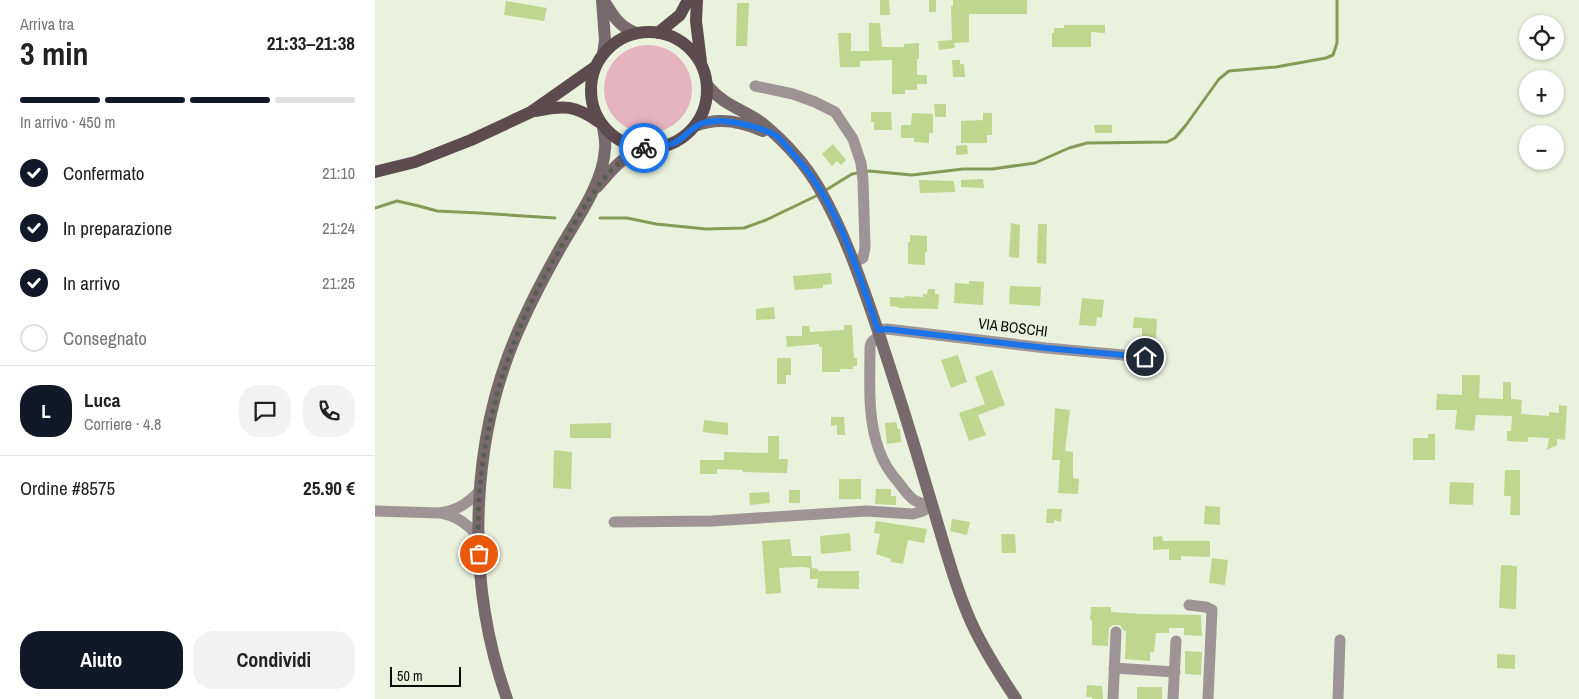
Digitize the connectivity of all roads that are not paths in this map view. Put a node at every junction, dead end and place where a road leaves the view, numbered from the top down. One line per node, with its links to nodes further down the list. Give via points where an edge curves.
1 (603, 0): 4 (main road, via 617,21); 6 (main road)
2 (687, 0): 5 (main road, via 680,14)
3 (697, 0): 7 (main road)
4 (636, 33): 5 (main road); 6 (main road, via 618,41)
5 (658, 33): 7 (main road, via 683,43)
6 (603, 54): 8 (main road)
7 (701, 64): 9 (main road)
8 (595, 67): 11 (main road); 12 (main road, via 592,105)
9 (707, 85): 13 (main road, via 702,113); 14 (main road, via 719,98 761,122)
10 (755, 86): 18 (street, via 793,94 835,112 853,139 863,180 865,253 863,258)
11 (531, 112): 12 (main road, via 575,108); 16 (main road, via 471,140)
12 (602, 125): 15 (main road, via 621,141); 17 (main road, via 605,151)
13 (695, 126): 14 (main road, via 724,121 744,124); 15 (main road, via 673,143)
14 (777, 137): 18 (main road, via 818,187)
15 (645, 148): 17 (main road, via 622,160)
16 (375, 172)
17 (593, 191): 21 (main road, via 524,317 509,356 487,434)
18 (854, 262): 19 (main road)
19 (879, 334): 20 (street, VIA BOSCHI, via 887,329); 22 (main road); 22 (street, via 870,347 870,388 873,429 879,452 910,497 919,504)
20 (1145, 357)
21 (480, 491): 24 (street, via 463,506); 26 (main road)
22 (932, 505): 25 (street, via 913,514 865,511 712,521); 34 (main road, via 973,626)
23 (375, 511): 24 (street)
24 (439, 513): 26 (street, via 464,522)
25 (614, 522)
26 (478, 536): 33 (main road, via 484,608)
27 (1189, 605): 37 (street, via 1212,610)
28 (1116, 632): 31 (street)
29 (1340, 640): 38 (street)
30 (1176, 641): 32 (street)
31 (1114, 668): 32 (street); 35 (street)
32 (1175, 672): 36 (street)
33 (507, 699)
34 (1016, 699)
35 (1113, 699)
36 (1173, 699)
37 (1208, 699)
38 (1338, 699)

